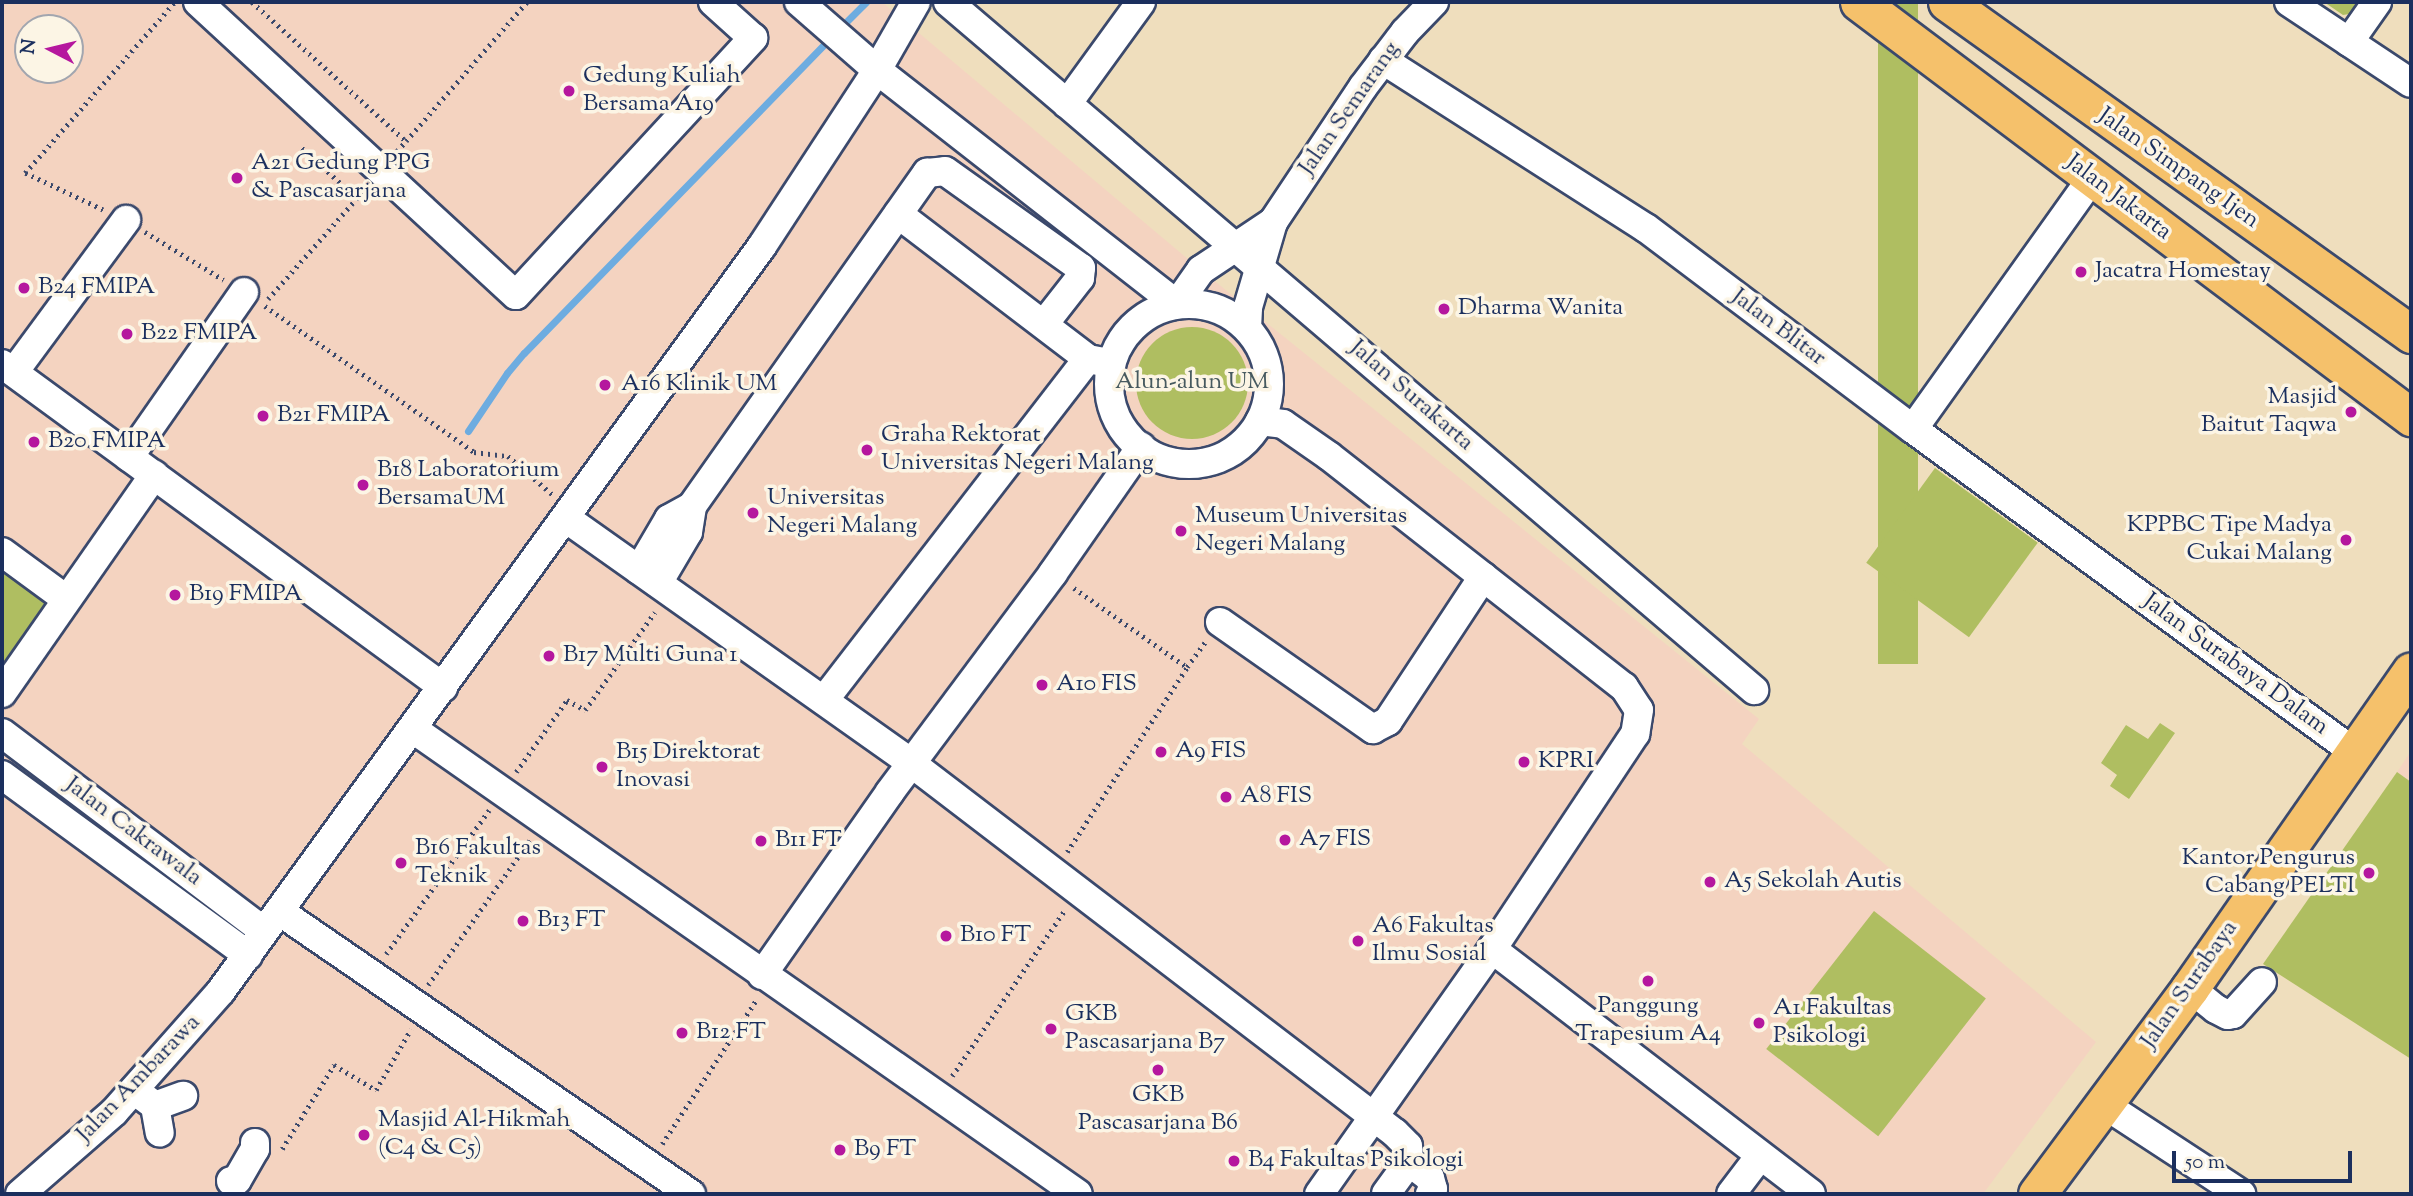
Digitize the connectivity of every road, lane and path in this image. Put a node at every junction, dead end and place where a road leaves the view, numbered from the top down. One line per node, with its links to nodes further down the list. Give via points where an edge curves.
1 (175, 2): 25 (path, via 25,173)
2 (198, 2): 21 (street)
3 (252, 2): 4 (path, via 406,141)
4 (527, 2)
5 (713, 2): 21 (street, via 753,38 516,295)
6 (799, 2): 17 (street)
7 (916, 2): 17 (street, Jalan Ambarawa)
8 (948, 2): 19 (street, Jalan Surakarta)
9 (1141, 2): 19 (street)
10 (1434, 2): 16 (street, Jalan Semarang)
11 (1859, 2): 22 (main road, Jalan Jakarta)
12 (1947, 2): 33 (main road, Jalan Simpang Ijen)
13 (2289, 2): 15 (street)
14 (2377, 2): 15 (street)
15 (2349, 42): 18 (street)
16 (1383, 61): 26 (street, Jalan Semarang); 38 (street, Jalan Blitar, via 1630,217)
17 (877, 71): 30 (street); 42 (street, Jalan Ambarawa, via 776,226)
18 (2411, 83)
19 (1067, 104): 27 (street, Jalan Surakarta)
20 (302, 148): 23 (path)
21 (381, 170): 23 (path)
22 (2092, 178): 36 (main road, Jalan Jakarta); 38 (street)
23 (357, 198): 42 (path, via 264,304 474,452 508,456)
24 (898, 214): 31 (street); 31 (street, via 927,173 945,171 1078,265 1082,275); 46 (street, via 692,506 688,532)
25 (126, 220): 29 (path); 35 (street)
26 (1273, 222): 27 (street, Jalan Semarang); 28 (street, Jalan Semarang)
27 (1236, 246): 28 (street, Jalan Surakarta); 30 (street, Jalan Semarang, via 1201,270)
28 (1261, 268): 32 (street, Jalan Semarang, via 1248,307); 52 (street, Jalan Surakarta)
29 (244, 292): 40 (street)
30 (1177, 304): 32 (street, via 1208,306); 34 (street, via 1143,318)
31 (1044, 324): 34 (street)
32 (1247, 328): 37 (street, via 1266,363 1269,383)
33 (2411, 334)
34 (1100, 362): 39 (street, via 1114,410 1129,437); 54 (street)
35 (8, 368): 40 (street)
36 (2411, 417)
37 (1260, 421): 39 (street, via 1237,448 1206,462 1172,462); 45 (street, via 1283,424 1329,456)
38 (1913, 429): 57 (street, Jalan Surabaya Dalam)
39 (1141, 447): 44 (street)
40 (129, 457): 41 (street)
41 (154, 475): 47 (street); 51 (street)
42 (570, 515): 46 (street); 51 (street, Jalan Ambarawa)
43 (2, 552): 47 (street)
44 (1053, 573): 49 (path); 58 (street)
45 (1483, 577): 48 (street, via 1388,721 1373,729); 67 (street, via 1624,687 1639,710 1635,734)
46 (655, 581): 54 (street); 60 (path, via 585,710 567,700)
47 (66, 599): 53 (street)
48 (1220, 622): 49 (path)
49 (1187, 667): 64 (path)
50 (2411, 670): 57 (main road, Jalan Surabaya)
51 (443, 687): 55 (street, Jalan Ambarawa)
52 (1754, 690)
53 (2, 693)
54 (824, 700): 58 (street)
55 (413, 729): 60 (street); 66 (street, Jalan Ambarawa)
56 (2, 733): 62 (street, Jalan Cakrawala)
57 (2354, 752): 72 (main road, Jalan Surabaya)
58 (911, 763): 64 (street); 70 (street)
59 (2, 775): 63 (street, Jalan Cakrawala)
60 (502, 792): 61 (street); 69 (path)
61 (544, 821): 70 (street); 73 (path)
62 (130, 827): 63 (street); 66 (street, Jalan Cakrawala)
63 (115, 855): 68 (street, Jalan Cakrawala)
64 (1053, 873): 65 (street)
65 (1077, 892): 75 (path); 78 (street)
66 (271, 921): 68 (street, Jalan Ambarawa); 69 (street, Jalan Cakrawala)
67 (1492, 949): 78 (street); 81 (street)
68 (248, 955): 76 (street, Jalan Ambarawa)
69 (370, 975): 73 (street, Jalan Cakrawala)
70 (766, 978): 75 (street); 83 (path)
71 (2262, 982): 72 (street, via 2228,1015)
72 (2190, 988): 77 (main road, Jalan Surabaya)
73 (418, 1008): 80 (path, via 376,1090 334,1065); 83 (street, Jalan Cakrawala)
74 (183, 1096): 76 (street)
75 (938, 1097): 87 (street)
76 (144, 1098): 79 (street); 85 (street, Jalan Ambarawa, via 114,1112)
77 (2105, 1105): 93 (main road, Jalan Surabaya); 94 (street)
78 (1373, 1115): 82 (street, via 1408,1146); 88 (street)
79 (160, 1133)
80 (265, 1151): 84 (street, via 255,1149 237,1180)
81 (1760, 1156): 91 (street); 92 (street)
82 (1409, 1162): 89 (street); 90 (street, via 1430,1178)
83 (649, 1165): 86 (street, Jalan Cakrawala)
84 (231, 1181)
85 (36, 1190)
86 (691, 1194)
87 (1078, 1194)
88 (1319, 1194)
89 (1386, 1194)
90 (1430, 1194)
91 (1731, 1194)
92 (1811, 1194)
93 (2037, 1194)
94 (2241, 1194)

